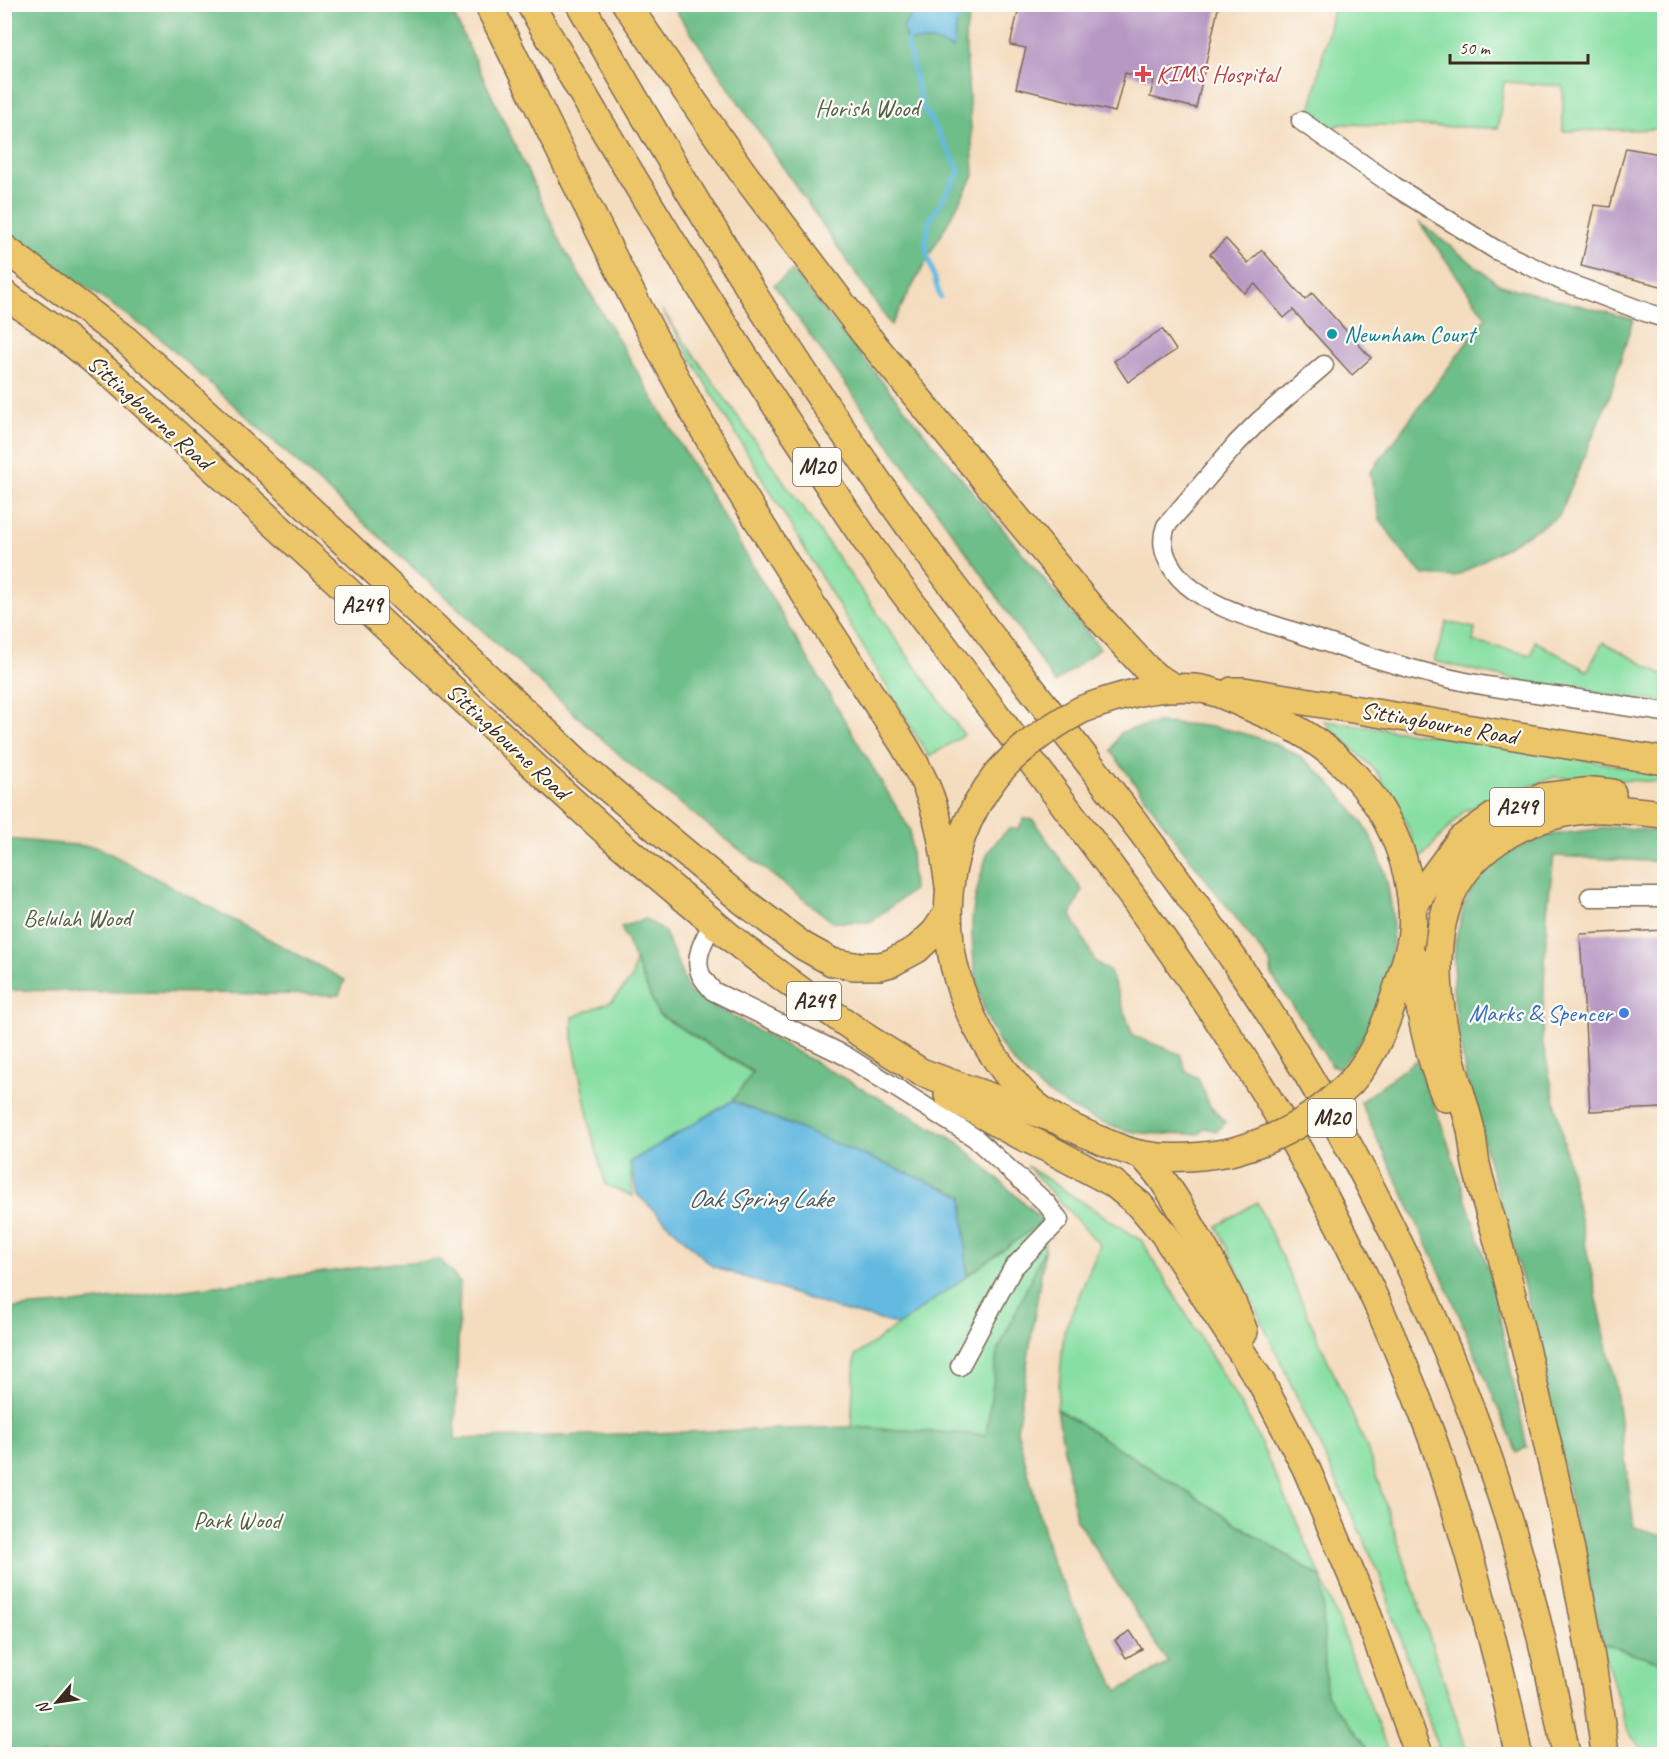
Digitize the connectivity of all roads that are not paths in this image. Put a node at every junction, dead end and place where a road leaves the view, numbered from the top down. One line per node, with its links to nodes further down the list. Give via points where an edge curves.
1 (488, 4): 16 (highway, via 695,413 802,590 919,771 938,824)
2 (530, 4): 30 (highway, M20, via 772,401 873,551 1146,915 1228,1035 1303,1159 1374,1299 1434,1443 1478,1586)
3 (580, 4): 31 (highway, M20, via 753,295 834,418 936,564 1116,798 1241,969 1355,1158 1427,1306 1481,1438 1530,1594)
4 (626, 4): 10 (highway, via 743,173 879,351 1112,631 1146,668)
5 (1301, 121): 8 (lane, via 1496,250 1565,282)
6 (4, 248): 20 (highway, Sittingbourne Road / A249, via 126,340 585,769 803,946 832,962 880,966 917,949)
7 (4, 294): 21 (highway, Sittingbourne Road / A249, via 114,377 548,779)
8 (1665, 318)
9 (1324, 365): 12 (lane, via 1258,421 1166,526 1163,548 1171,566 1187,585 1227,609 1436,676)
10 (1175, 688): 11 (highway); 16 (highway, bridge, via 1135,692 1083,709 1019,750 975,807 963,833)
11 (1213, 691): 13 (highway, Sittingbourne Road, via 1244,691); 19 (highway, via 1288,724 1327,749 1358,778 1391,826 1403,857)
12 (1665, 712)
13 (1665, 761)
14 (1665, 797): 19 (highway, A249, via 1593,791 1543,797 1494,816 1461,839)
15 (1665, 814): 26 (highway, via 1594,809 1550,817 1495,842 1468,865 1459,881 1441,936 1439,998)
16 (949, 886): 20 (highway)
17 (1590, 897): 18 (lane)
18 (1665, 897)
19 (1412, 908): 22 (highway)
20 (947, 914): 24 (highway, via 959,985 982,1036 1016,1086)
21 (713, 924): 23 (highway, Sittingbourne Road / A249, via 816,1002); 27 (lane, via 699,953 700,973 713,991 846,1056 975,1138 1046,1203 1059,1220 1013,1268)
22 (1410, 944): 25 (highway, bridge, via 1372,1053 1351,1082 1320,1111 1294,1128 1230,1152 1190,1157); 26 (highway, via 1428,1051)
23 (921, 1072): 24 (highway, Sittingbourne Road / A249); 28 (highway, via 947,1095 1087,1168 1140,1205)
24 (1056, 1119): 25 (highway)
25 (1142, 1155): 28 (highway, via 1176,1199 1219,1277)
26 (1476, 1165): 32 (highway, via 1513,1295 1556,1480)
27 (960, 1366)
28 (1261, 1382): 29 (highway, via 1340,1545)
29 (1419, 1755)
30 (1518, 1755)
31 (1566, 1755)
32 (1605, 1755)

